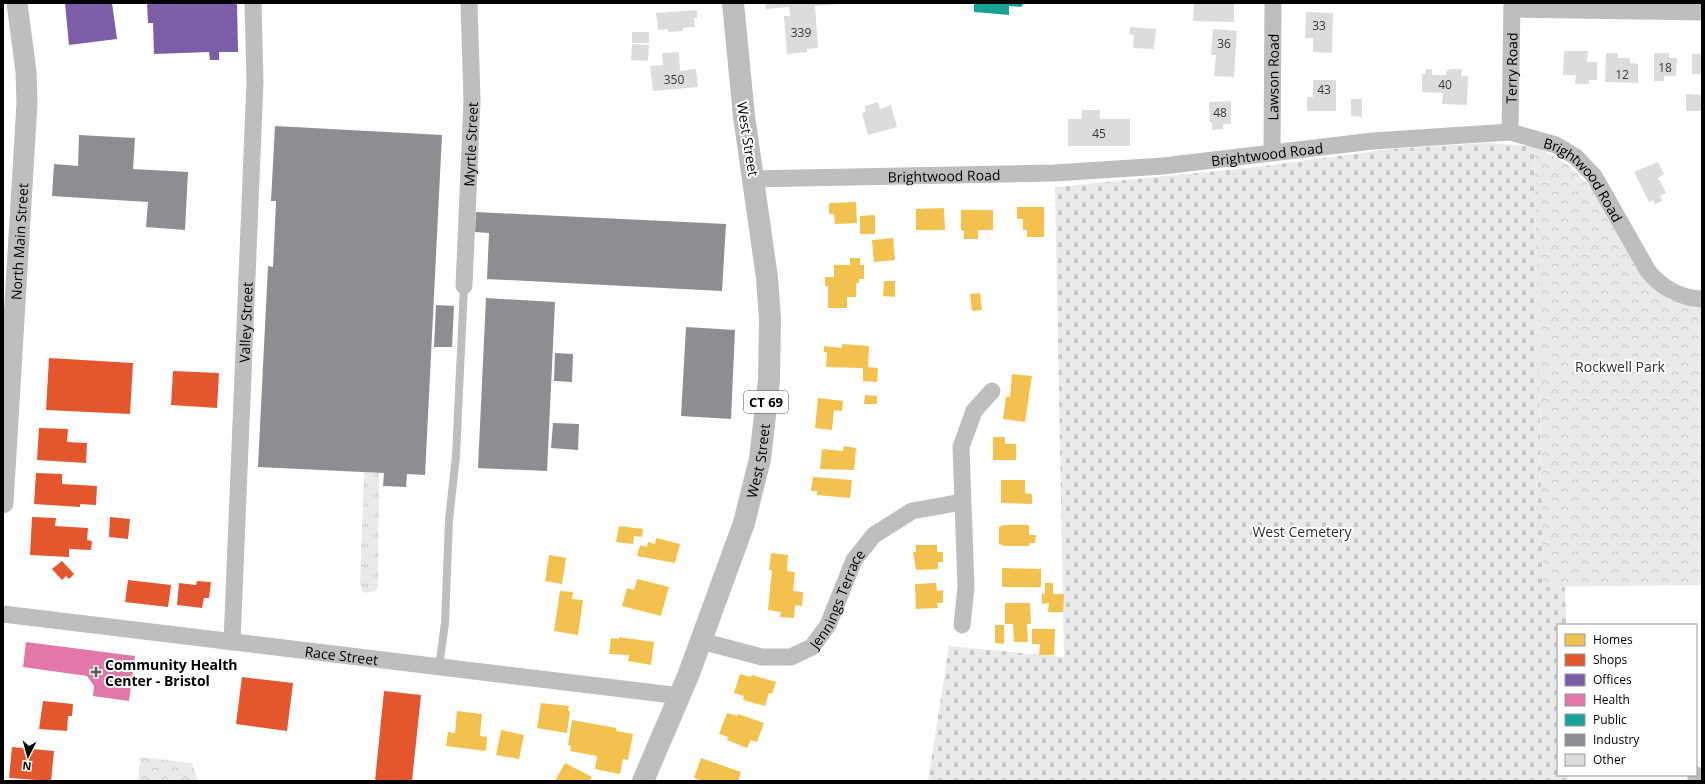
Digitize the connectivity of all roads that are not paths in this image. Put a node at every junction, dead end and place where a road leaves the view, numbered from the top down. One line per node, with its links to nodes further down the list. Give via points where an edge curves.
1 (17, 3): 15 (street, North Main Street, via 26,72 27,103)
2 (252, 3): 19 (street, Valley Street, via 255,82)
3 (469, 3): 11 (street, Myrtle Street, via 472,101)
4 (733, 3): 10 (main road, West Street / CT 69, via 737,60)
5 (1273, 3): 9 (street, Lawson Road)
6 (1512, 6): 7 (street); 8 (street, Terry Road)
7 (1702, 12)
8 (1510, 132): 9 (street, Brightwood Road, via 1373,141); 12 (street, Brightwood Road, via 1556,145 1576,157 1594,176 1648,271 1657,282 1682,295)
9 (1272, 152): 10 (street, Brightwood Road, via 1163,166 1054,173)
10 (754, 179): 18 (main road, West Street / CT 69, via 770,319 769,380 760,459 744,523)
11 (464, 286): 20 (lane, via 456,456 449,520 445,623)
12 (1702, 299)
13 (992, 390): 14 (street, via 974,411 961,447)
14 (962, 502): 17 (street, via 966,587); 18 (street, Jennings Terrace, via 912,512 874,535 854,560 828,625 812,647 791,657 762,657)
15 (3, 503)
16 (3, 614): 19 (street, Race Street)
17 (962, 625)
18 (701, 641): 21 (main road, West Street / CT 69)
19 (232, 642): 20 (street, Race Street)
20 (439, 667): 21 (street, Race Street)
21 (680, 696): 22 (main road, West Street / CT 69)
22 (643, 781)

